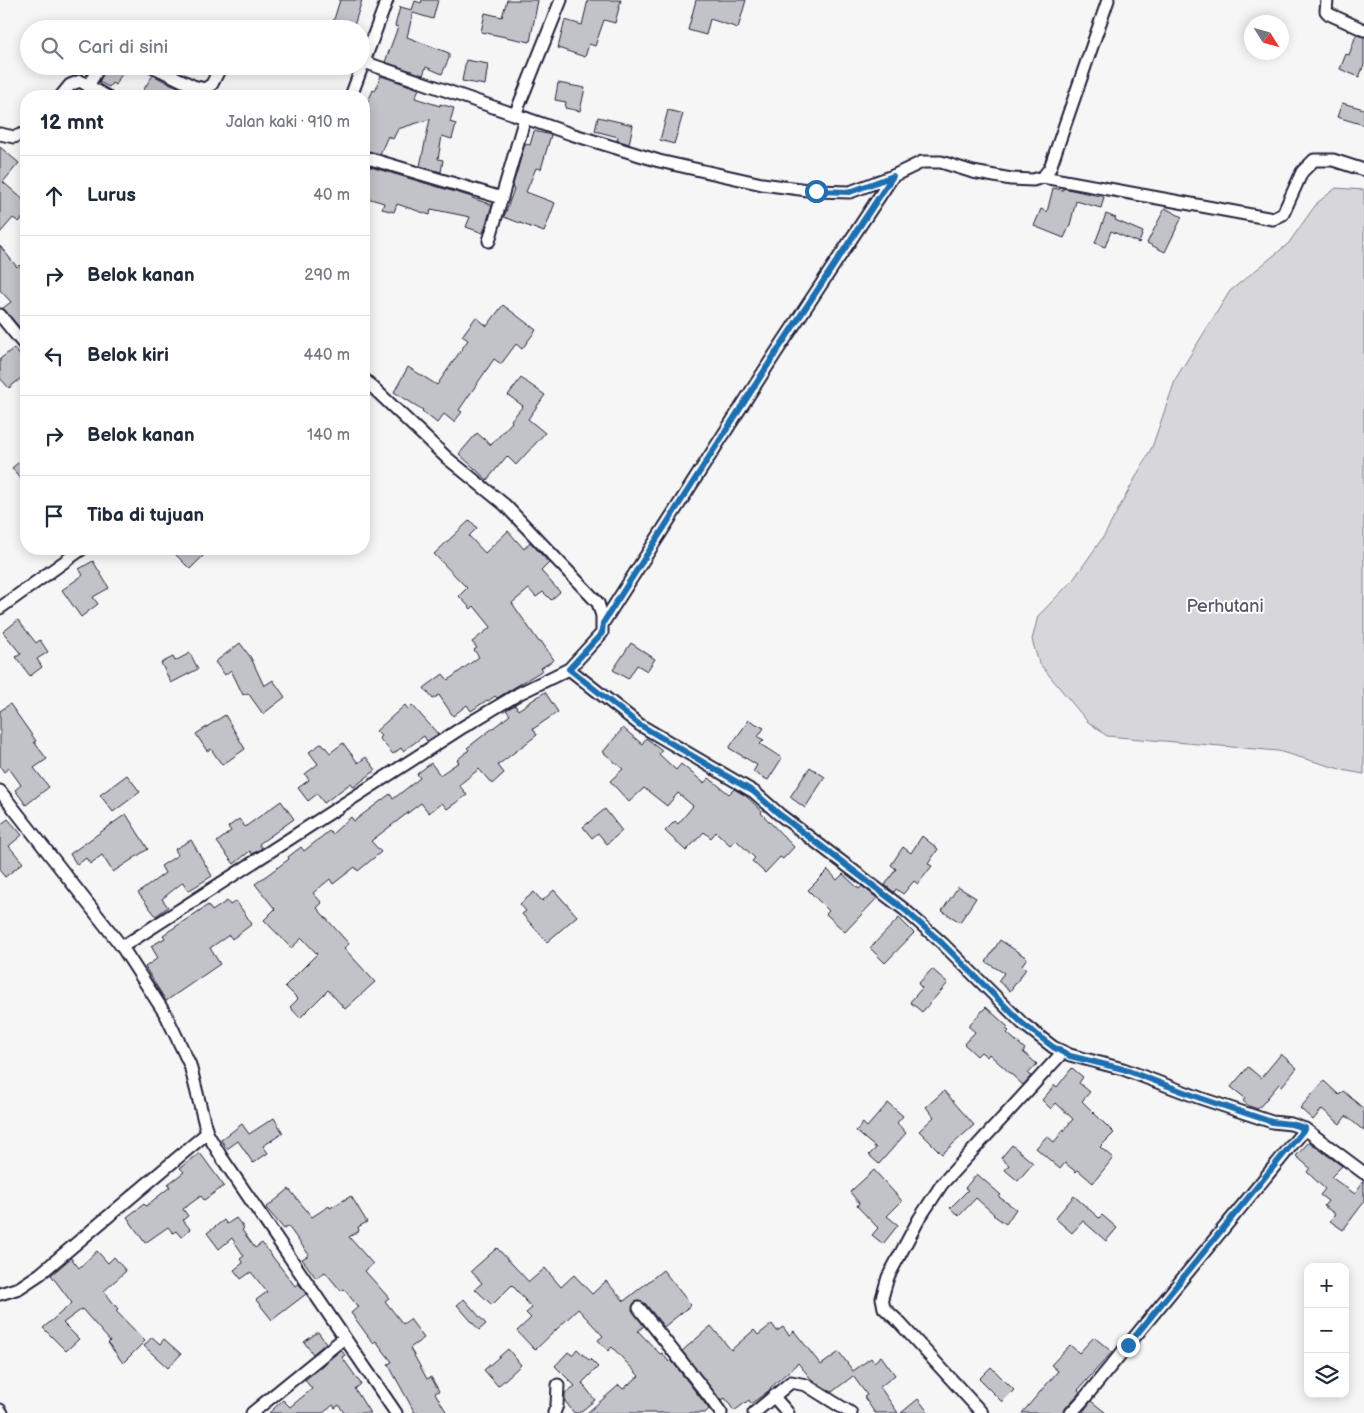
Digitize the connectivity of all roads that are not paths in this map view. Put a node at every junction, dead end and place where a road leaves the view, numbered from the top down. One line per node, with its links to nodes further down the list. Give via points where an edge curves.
1 (387, 0): 6 (street)
2 (561, 0): 16 (street)
3 (1108, 0): 22 (street, via 1050,168)
4 (1326, 0): 5 (street, via 1329,14)
5 (1364, 30)
6 (370, 42)
7 (370, 65): 16 (street)
8 (95, 75): 12 (street)
9 (170, 75): 10 (street, via 205,89)
10 (217, 75)
11 (358, 75): 15 (street)
12 (88, 86): 13 (street, via 80,80); 14 (street)
13 (66, 90)
14 (95, 90)
15 (353, 90)
16 (520, 117): 21 (street, via 659,161 762,184 850,192); 23 (street)
17 (0, 134): 18 (street)
18 (20, 135)
19 (370, 159): 23 (street)
20 (1364, 170): 22 (street, via 1333,160 1314,160 1302,172 1283,214 1273,219)
21 (893, 176): 22 (street, via 922,162 941,162 1011,180); 30 (street)
22 (1043, 177)
23 (502, 198): 24 (street)
24 (489, 240)
25 (0, 315): 26 (street)
26 (20, 340)
27 (370, 385): 30 (street, via 447,458 517,518 598,602)
28 (74, 555): 29 (street)
29 (0, 608)
30 (603, 623): 31 (street, via 602,633)
31 (569, 669): 33 (street, via 463,727); 34 (street, via 640,725 754,792 905,910 1022,1023)
32 (0, 791): 33 (street)
33 (122, 947): 36 (street, via 166,1015 190,1065)
34 (1063, 1052): 35 (street, via 1123,1069 1272,1122); 50 (street, via 942,1184 888,1277 882,1298 884,1308)
35 (1305, 1128): 37 (street); 51 (street)
36 (207, 1133): 38 (street, via 40,1274 19,1288); 40 (street)
37 (1364, 1173)
38 (0, 1294)
39 (639, 1308): 46 (street)
40 (344, 1338): 43 (street); 44 (street)
41 (558, 1385): 45 (street)
42 (774, 1397): 47 (street); 48 (street); 49 (street, via 791,1382 806,1385)
43 (252, 1413)
44 (396, 1413)
45 (554, 1413)
46 (721, 1413)
47 (754, 1413)
48 (788, 1413)
49 (851, 1413)
50 (982, 1413)
51 (1070, 1413)

